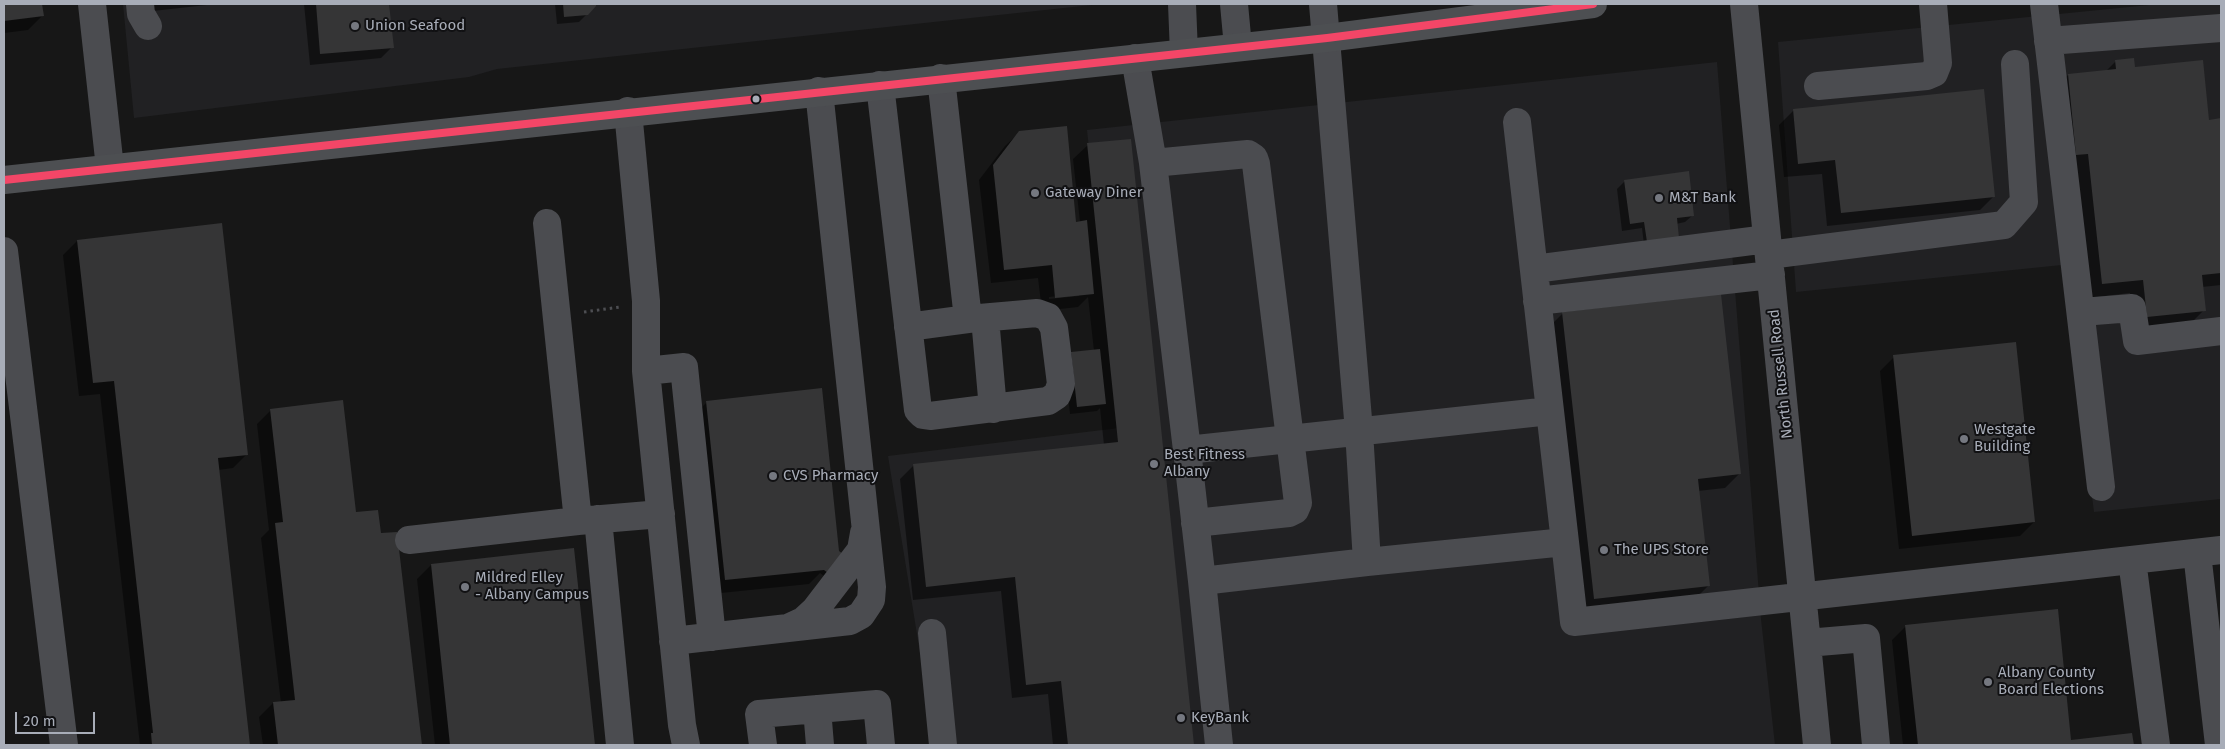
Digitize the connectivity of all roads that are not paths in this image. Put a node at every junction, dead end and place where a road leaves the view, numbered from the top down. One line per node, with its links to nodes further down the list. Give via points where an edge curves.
1 (92, 4): 23 (street)
2 (1182, 4): 13 (street)
3 (1234, 4): 12 (street)
4 (1323, 4): 10 (street)
5 (1593, 4): 10 (main road)
6 (1744, 4): 27 (street, North Russell Road)
7 (1934, 4): 18 (street, via 1938,63 1934,73)
8 (2044, 4): 11 (street)
9 (2221, 28): 11 (street)
10 (1327, 38): 12 (main road); 37 (street)
11 (2048, 41): 30 (street)
12 (1238, 47): 13 (main road)
13 (1184, 53): 14 (main road)
14 (1135, 58): 16 (main road); 22 (street)
15 (2015, 64): 27 (street, via 2024,202 2004,225)
16 (941, 78): 17 (main road); 31 (street)
17 (880, 85): 19 (main road); 32 (street)
18 (1818, 86)
19 (819, 91): 20 (main road); 43 (street)
20 (628, 111): 23 (main road); 34 (street, via 646,301)
21 (1517, 122): 28 (street)
22 (1153, 163): 38 (street, via 1246,153 1255,160); 39 (street)
23 (110, 168): 24 (main road)
24 (4, 180)
25 (547, 223): 42 (street, via 556,316)
26 (4, 252): 58 (street)
27 (1769, 256): 28 (street, via 1736,243); 29 (street); 51 (street, North Russell Road)
28 (1534, 269): 29 (street)
29 (1537, 301): 36 (street)
30 (2082, 312): 33 (street, via 2132,308 2136,341); 40 (street)
31 (976, 319): 32 (street); 35 (street); 35 (street, via 1037,313 1048,317 1054,328 1061,380 1059,392 1051,400)
32 (908, 327): 35 (street, via 920,412 930,416)
33 (2221, 331)
34 (646, 370): 41 (street); 54 (street, via 684,367)
35 (993, 409)
36 (1550, 411): 37 (street); 46 (street)
37 (1359, 431): 38 (street); 49 (street)
38 (1290, 440): 39 (street); 44 (street, via 1298,501 1294,511)
39 (1188, 450): 44 (street)
40 (2101, 487)
41 (661, 514): 42 (street); 55 (street)
42 (588, 520): 45 (street); 59 (street)
43 (865, 522): 52 (street, via 862,550 821,603 803,621); 52 (street, via 872,593 865,611 850,621)
44 (1195, 523): 50 (street)
45 (409, 540)
46 (1565, 542): 49 (street); 51 (street, via 1574,622)
47 (2209, 552): 48 (street); 69 (street)
48 (2132, 560): 51 (street); 68 (street)
49 (1367, 562): 50 (street)
50 (1202, 581): 65 (street)
51 (1803, 597): 56 (street, North Russell Road)
52 (781, 629): 54 (street)
53 (932, 633): 64 (street)
54 (712, 637): 55 (street)
55 (674, 641): 60 (street)
56 (1807, 643): 66 (street, North Russell Road); 67 (street, via 1866,638)
57 (817, 709): 61 (street, via 759,714); 62 (street); 63 (street, via 877,704)
58 (64, 745)
59 (620, 745)
60 (686, 745)
61 (763, 745)
62 (820, 745)
63 (881, 745)
64 (943, 745)
65 (1219, 745)
66 (1817, 745)
67 (1876, 745)
68 (2156, 745)
69 (2219, 745)

